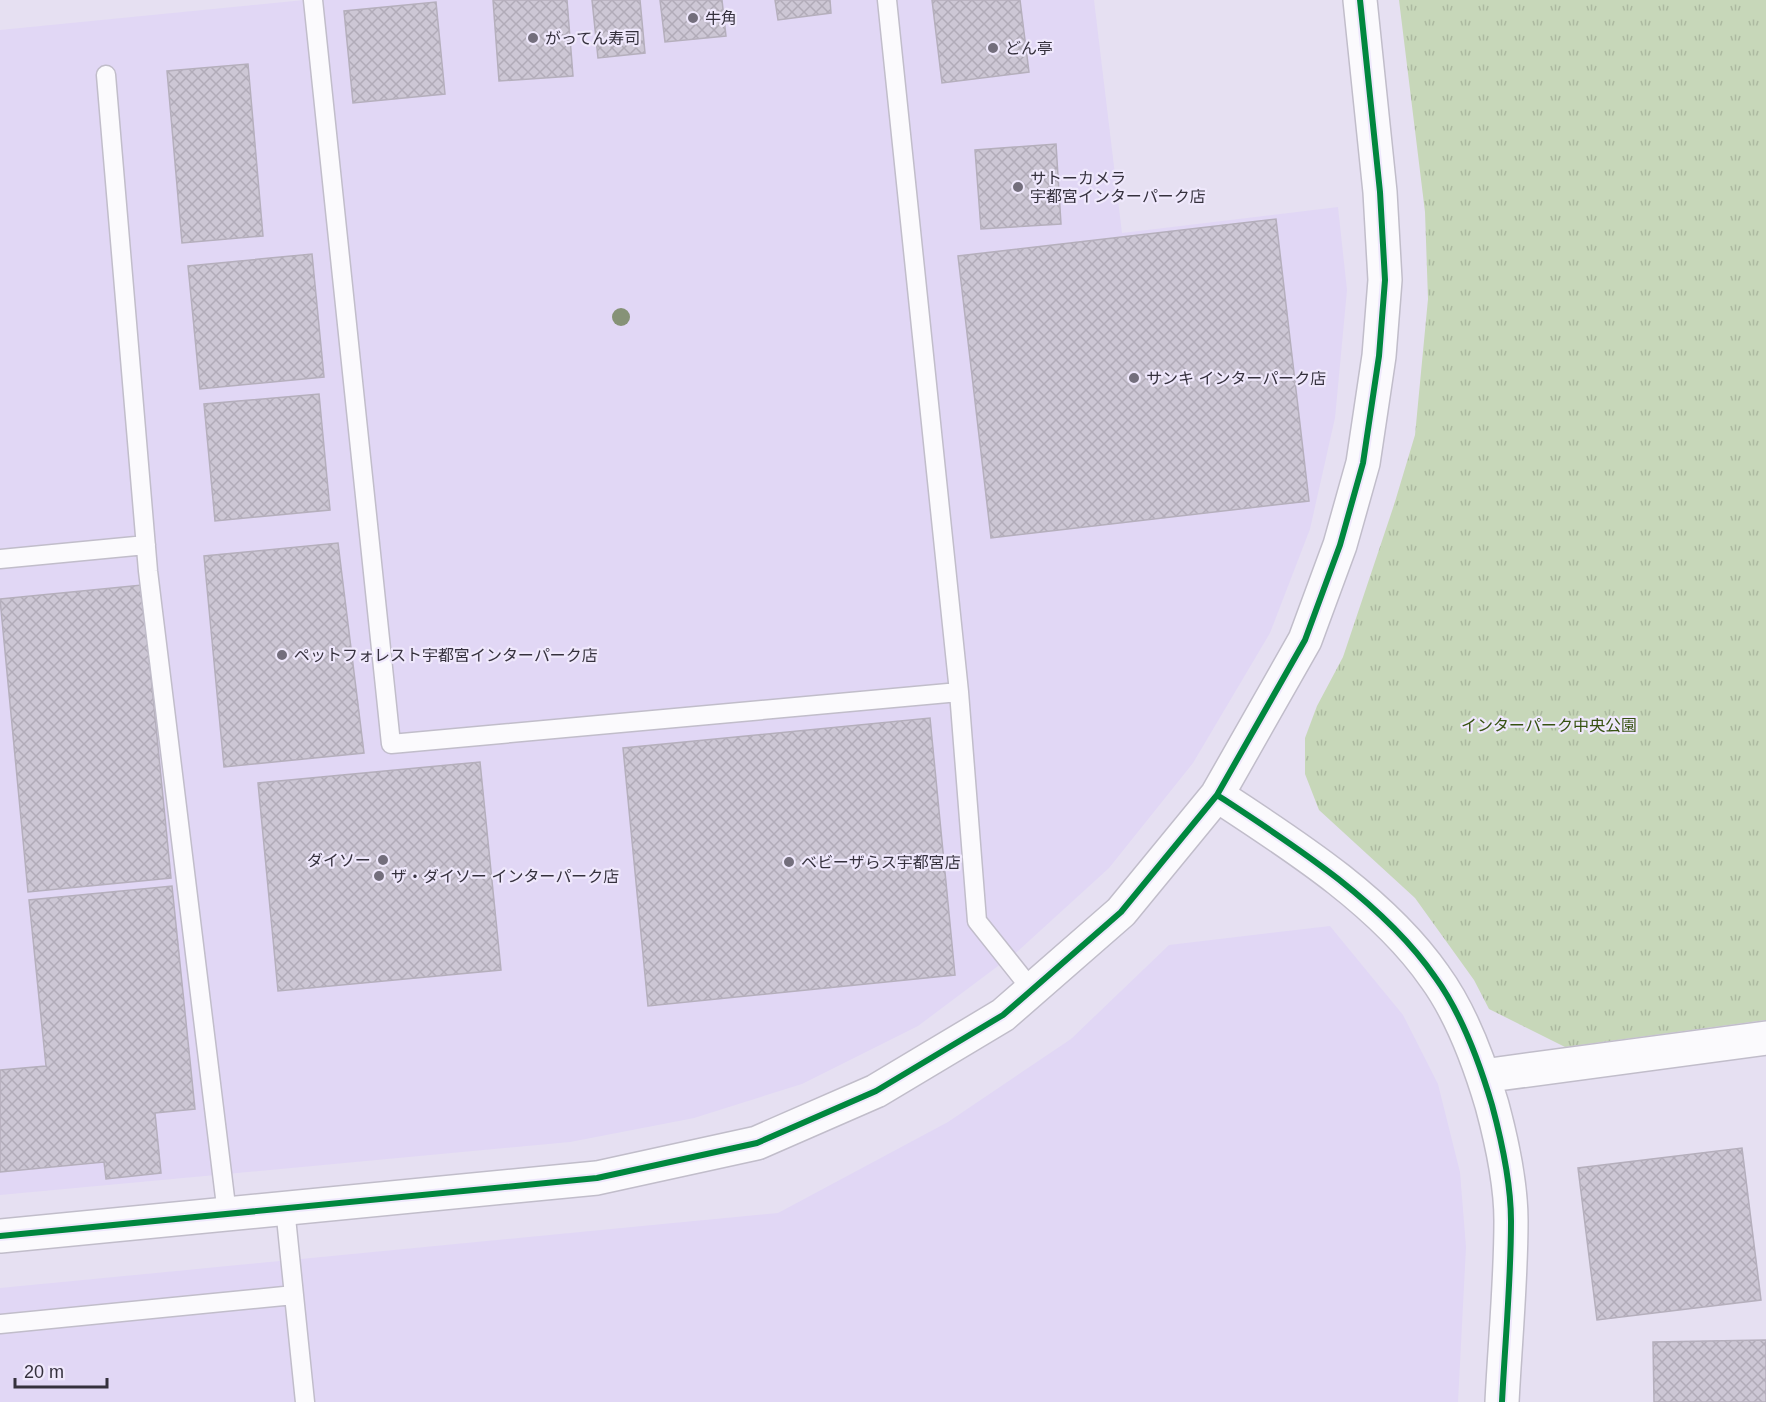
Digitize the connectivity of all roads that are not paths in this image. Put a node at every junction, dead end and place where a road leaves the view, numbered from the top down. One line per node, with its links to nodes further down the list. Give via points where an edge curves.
1 (312, 0): 7 (lane, via 391,744)
2 (887, 0): 7 (lane)
3 (1360, 0): 8 (street, via 1385,280 1364,463 1340,545 1305,640)
4 (106, 75): 5 (lane)
5 (146, 545): 6 (lane); 13 (lane)
6 (0, 558)
7 (959, 692): 9 (lane, via 977,921)
8 (1217, 795): 9 (street, via 1121,912); 11 (street, via 1293,845 1402,937 1435,977 1459,1018)
9 (1032, 990): 12 (street, via 1003,1015 876,1091 756,1143 597,1178)
10 (1766, 1038): 11 (street)
11 (1484, 1076): 18 (street, via 1503,1144 1511,1219)
12 (285, 1208): 13 (street); 15 (lane)
13 (227, 1214): 14 (street)
14 (0, 1236)
15 (294, 1295): 16 (lane); 17 (lane)
16 (0, 1324)
17 (305, 1402)
18 (1502, 1402)

